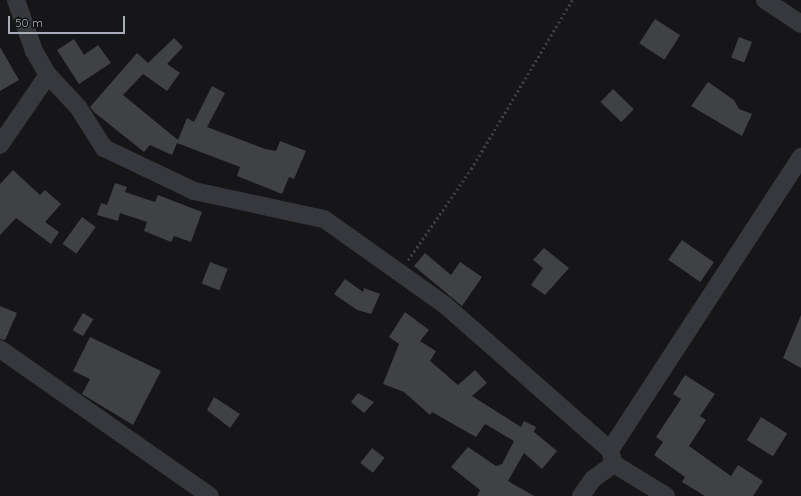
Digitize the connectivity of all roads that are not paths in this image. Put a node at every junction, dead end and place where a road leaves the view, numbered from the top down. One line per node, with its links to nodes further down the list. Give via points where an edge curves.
1 (16, 0): 4 (street, via 34,51)
2 (765, 0): 3 (street)
3 (801, 24)
4 (48, 75): 5 (street); 8 (street, via 78,107 104,148 194,191 324,218 445,304)
5 (0, 145)
6 (801, 157): 8 (street)
7 (0, 349): 9 (street)
8 (612, 457): 10 (street); 11 (street)
9 (210, 496)
10 (581, 496)
11 (666, 496)

